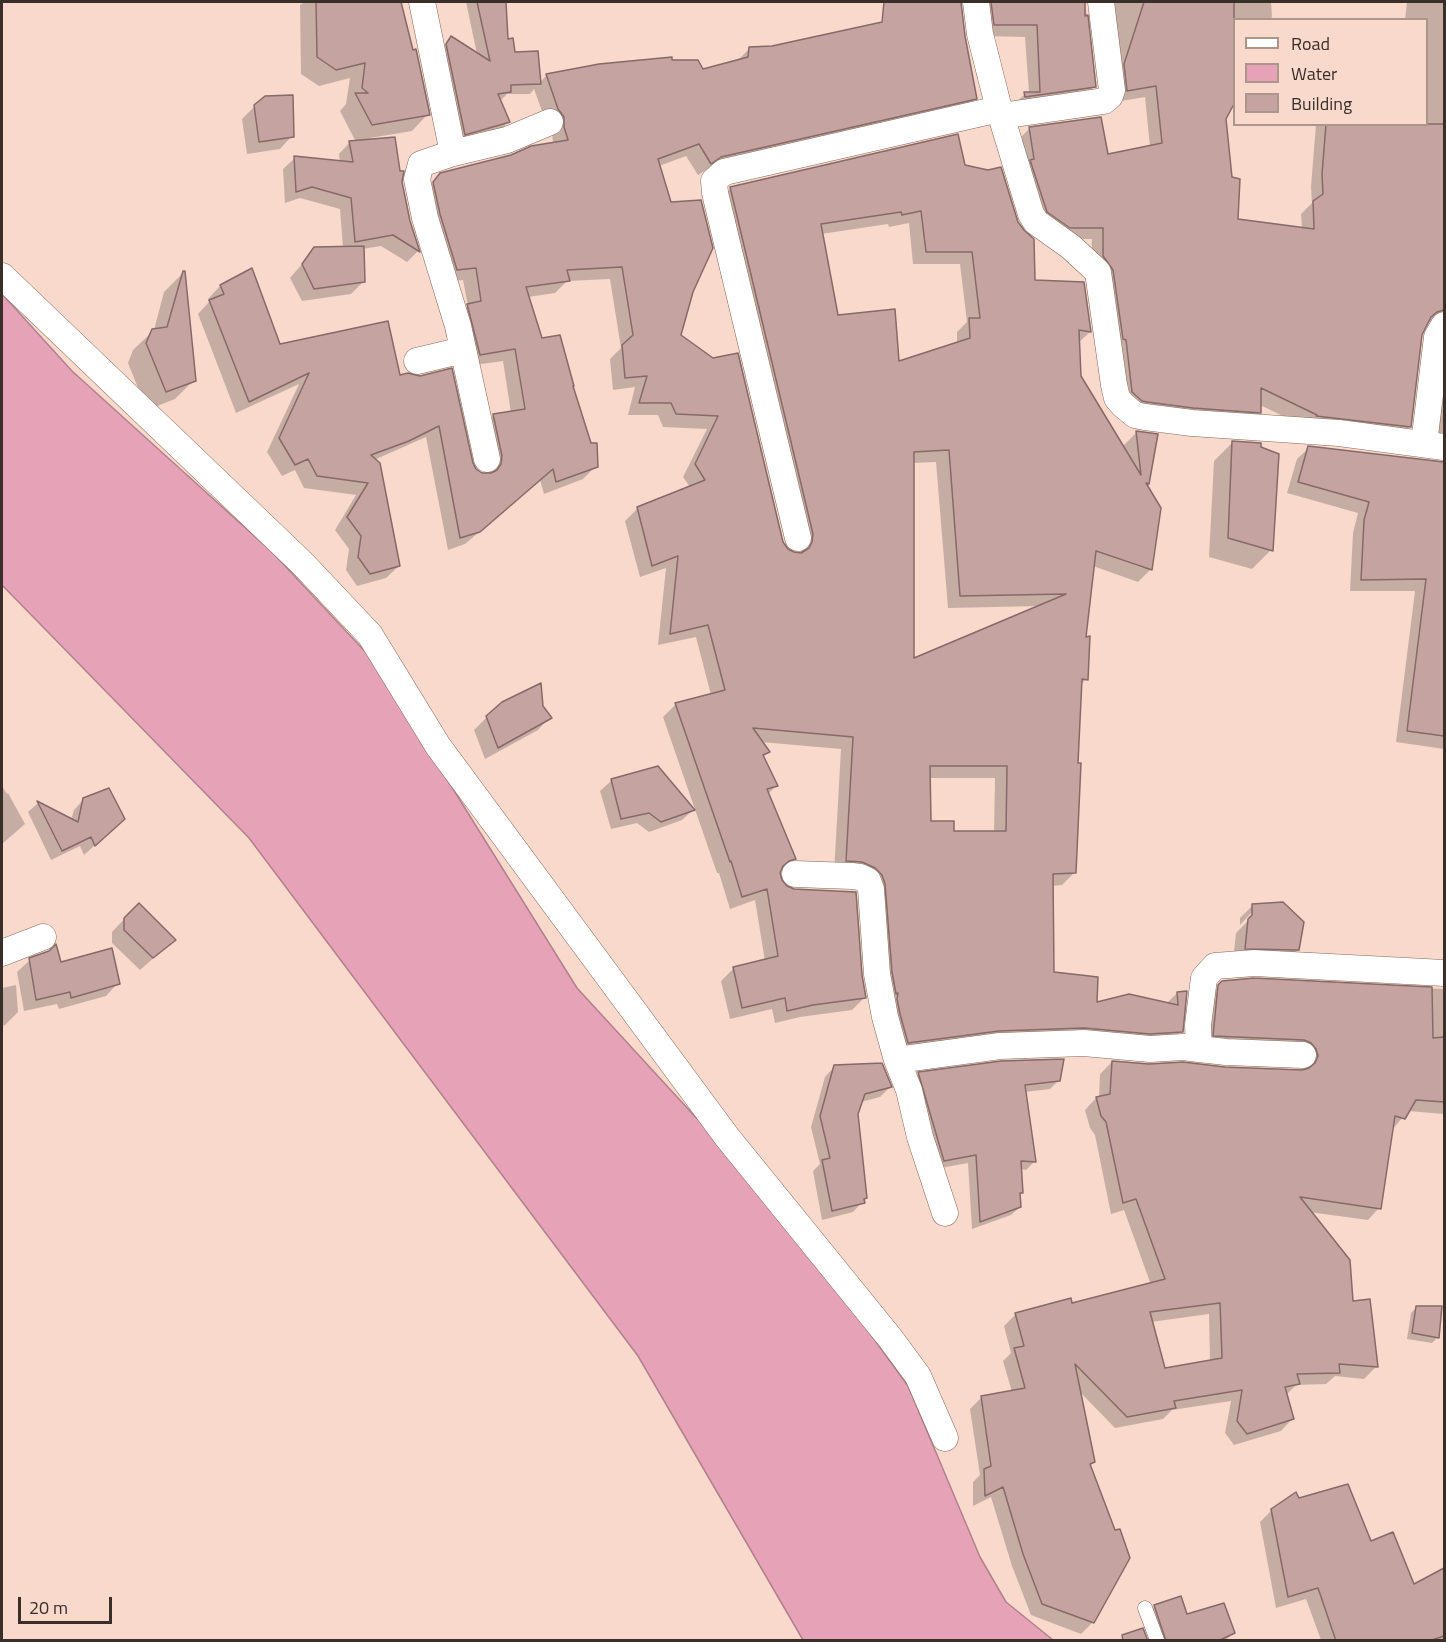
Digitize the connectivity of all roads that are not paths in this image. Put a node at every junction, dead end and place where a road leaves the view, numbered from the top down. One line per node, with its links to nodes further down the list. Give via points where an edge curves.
1 (422, 2): 6 (street)
2 (976, 2): 4 (street)
3 (1101, 2): 4 (street, via 1110,96 1104,101)
4 (1000, 113): 11 (street, via 1031,214 1098,272 1117,398 1135,415); 13 (street, via 724,171 714,181)
5 (550, 122): 6 (street, via 507,140)
6 (453, 153): 9 (street, via 421,164 417,179)
7 (2, 276): 22 (street, via 303,564 370,635 438,746 726,1137 918,1376)
8 (1444, 325): 11 (street, via 1437,337)
9 (463, 350): 10 (street); 12 (street)
10 (417, 361)
11 (1434, 445)
12 (488, 459)
13 (798, 538)
14 (795, 874): 20 (street, via 852,876 868,881 877,974)
15 (43, 937): 16 (street)
16 (2, 953)
17 (1444, 973): 18 (street, via 1254,963 1215,966 1204,978)
18 (1198, 1048): 19 (street); 20 (street, via 1150,1049 1084,1043 1000,1046)
19 (1303, 1055)
20 (897, 1060): 21 (street)
21 (945, 1213)
22 (945, 1438)
23 (1145, 1608): 24 (lane)
24 (1157, 1641)

